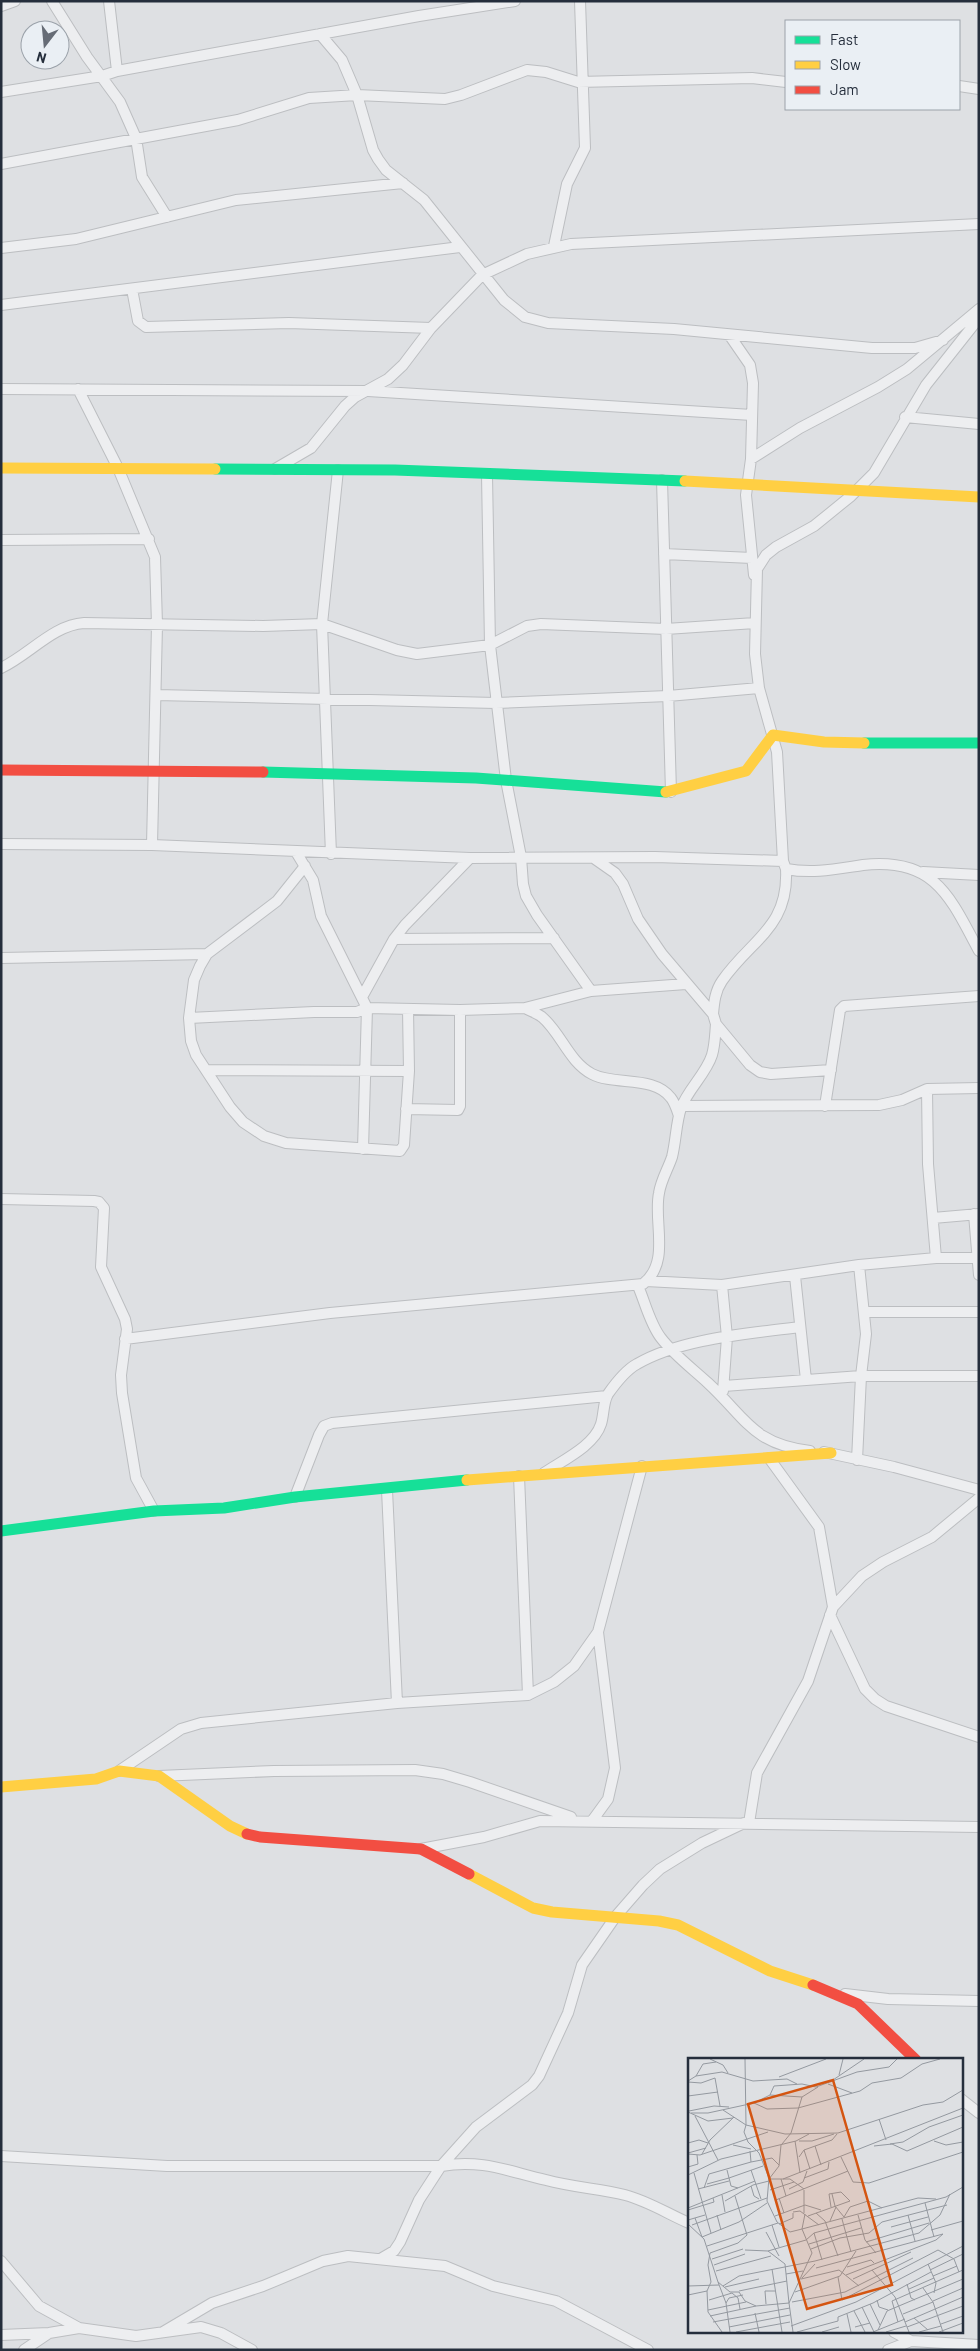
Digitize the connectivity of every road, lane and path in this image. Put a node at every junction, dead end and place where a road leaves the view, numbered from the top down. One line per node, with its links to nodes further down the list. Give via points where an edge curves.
1 (14, 1): 6 (street)
2 (52, 1): 9 (street, via 74,39)
3 (109, 1): 8 (street)
4 (516, 1): 7 (street)
5 (580, 1): 10 (street)
6 (1, 6)
7 (320, 34): 8 (street); 15 (street, via 342,60)
8 (117, 72): 9 (street)
9 (102, 76): 14 (street); 16 (street, via 120,102)
10 (584, 82): 11 (street, via 752,78); 15 (street, via 527,70 445,99); 21 (street, via 586,148 567,184)
11 (785, 82)
12 (960, 86): 13 (street)
13 (979, 89)
14 (1, 92)
15 (357, 95): 16 (street, via 298,100 256,116); 18 (street, via 373,150 386,170)
16 (136, 138): 17 (street); 19 (street, via 142,177)
17 (1, 164)
18 (403, 184): 19 (street, via 236,200); 22 (street, via 427,204)
19 (167, 217): 23 (street, via 76,239)
20 (979, 224): 21 (street)
21 (554, 246): 24 (street, via 527,254)
22 (460, 247): 24 (street); 25 (street)
23 (1, 248)
24 (482, 275): 29 (street); 30 (street, via 515,310 525,317 548,323 674,329)
25 (132, 289): 26 (street); 29 (street, via 138,321 146,327 289,323)
26 (1, 305)
27 (979, 309): 31 (street)
28 (979, 318): 36 (street)
29 (431, 328): 34 (street, via 403,365)
30 (730, 336): 31 (street, via 872,348 915,348); 35 (street, via 750,365)
31 (943, 340): 38 (street, via 878,387 800,428)
32 (1, 388): 33 (street)
33 (78, 389): 34 (street); 40 (street)
34 (368, 391): 35 (street); 41 (street, via 345,406 311,448)
35 (752, 414): 38 (street)
36 (905, 417): 37 (street); 46 (street, via 874,473)
37 (979, 424)
38 (751, 459): 45 (street)
39 (1, 468): 40 (street)
40 (118, 468): 41 (street); 48 (street)
41 (274, 469): 42 (street)
42 (338, 470): 43 (street); 54 (street)
43 (487, 475): 44 (street); 57 (street)
44 (662, 480): 45 (street); 50 (street)
45 (748, 483): 46 (street); 51 (street, via 746,509)
46 (857, 489): 47 (street); 52 (street, via 814,526 766,555 757,569)
47 (979, 497)
48 (149, 539): 49 (street); 55 (street, via 155,557)
49 (1, 540)
50 (664, 554): 51 (street); 56 (street)
51 (752, 558): 52 (street)
52 (755, 583): 53 (street)
53 (755, 623): 56 (street); 59 (street)
54 (322, 624): 55 (street); 57 (street, via 417,654); 62 (street)
55 (157, 625): 58 (street, via 70,624); 60 (street)
56 (666, 629): 57 (street, via 541,624 527,626); 61 (street)
57 (490, 646): 63 (street)
58 (1, 668)
59 (759, 688): 61 (street); 64 (street)
60 (156, 695): 62 (street); 67 (street)
61 (668, 696): 63 (street); 70 (street)
62 (326, 698): 63 (street); 68 (street)
63 (496, 703): 69 (street)
64 (773, 735): 65 (street, via 810,743 943,740); 70 (street, via 746,771); 78 (street, via 780,781)
65 (979, 743)
66 (1, 770): 67 (street)
67 (155, 771): 68 (street); 72 (street)
68 (329, 773): 69 (street); 74 (street)
69 (506, 780): 70 (street); 75 (street)
70 (671, 792)
71 (1, 844): 72 (street)
72 (152, 845): 73 (street)
73 (296, 852): 74 (street); 79 (street)
74 (330, 854): 76 (street)
75 (521, 857): 76 (street); 77 (street); 82 (street, via 526,896)
76 (470, 858): 83 (street)
77 (595, 859): 78 (street, via 655,857); 87 (street, via 615,873 638,919)
78 (785, 865): 80 (street, via 820,872 886,865); 96 (street, via 787,887 778,917 722,982 716,996)
79 (304, 866): 85 (street, via 278,901); 90 (street, via 318,891 321,916)
80 (923, 872): 81 (street); 84 (street, via 952,901)
81 (979, 875)
82 (554, 938): 83 (street); 88 (street)
83 (394, 939): 90 (street)
84 (979, 951)
85 (207, 954): 86 (street); 95 (street, via 194,980)
86 (1, 958)
87 (686, 984): 88 (street); 96 (street)
88 (591, 991): 92 (street)
89 (979, 996): 98 (street, via 844,1006 840,1010)
90 (362, 997): 91 (street)
91 (367, 1008): 93 (street); 95 (street, via 357,1012); 99 (street)
92 (525, 1008): 94 (street); 105 (street, via 540,1016 582,1068 608,1079 663,1091)
93 (408, 1009): 94 (street); 100 (street)
94 (460, 1010): 104 (street, via 458,1110)
95 (189, 1018): 97 (street, via 191,1041)
96 (714, 1019): 98 (street, via 750,1066 760,1072); 105 (street, via 712,1056)
97 (206, 1070): 99 (street); 106 (street, via 243,1122 264,1136 286,1143)
98 (831, 1070): 103 (street)
99 (366, 1071): 100 (street); 106 (street)
100 (409, 1072): 104 (street)
101 (979, 1088): 102 (street)
102 (927, 1089): 103 (street, via 892,1104); 109 (street)
103 (825, 1106): 105 (street)
104 (406, 1110): 106 (street, via 404,1145 400,1150)
105 (680, 1111): 115 (street, via 672,1154 659,1194 657,1262)
106 (363, 1149)
107 (1, 1199): 121 (street, via 99,1202 104,1208 101,1268 125,1318 127,1329)
108 (976, 1214): 109 (street); 111 (street)
109 (933, 1218): 110 (street)
110 (936, 1258): 111 (street); 112 (street)
111 (977, 1258): 113 (street)
112 (859, 1265): 114 (street); 117 (street)
113 (979, 1275)
114 (795, 1276): 116 (street); 119 (street)
115 (642, 1284): 116 (street); 121 (street, via 330,1313); 122 (street, via 660,1338)
116 (722, 1285): 120 (street)
117 (864, 1312): 118 (street); 123 (street)
118 (979, 1312)
119 (799, 1327): 120 (street); 125 (street)
120 (727, 1337): 122 (street); 126 (street)
121 (124, 1339): 139 (street, via 121,1384 136,1478)
122 (672, 1350): 127 (street, via 637,1364); 128 (street)
123 (861, 1376): 124 (street); 125 (street); 131 (street)
124 (979, 1376)
125 (806, 1380): 126 (street)
126 (724, 1386): 128 (street)
127 (607, 1396): 133 (street, via 601,1425 589,1442); 137 (street, via 332,1422 319,1434)
128 (723, 1399): 129 (street, via 749,1428 761,1436 793,1448)
129 (831, 1453): 130 (street); 131 (street)
130 (769, 1458): 132 (street); 142 (street, via 819,1527)
131 (857, 1460): 136 (street)
132 (642, 1466): 133 (street); 143 (street)
133 (544, 1473): 134 (street)
134 (519, 1476): 135 (street); 144 (street)
135 (387, 1490): 137 (street); 145 (street)
136 (979, 1490)
137 (295, 1497): 139 (street, via 224,1508)
138 (979, 1500): 140 (street); 142 (street, via 932,1537 862,1576)
139 (154, 1511): 141 (street)
140 (979, 1512)
141 (1, 1531)
142 (832, 1611): 146 (street, via 865,1689 874,1699); 152 (street, via 808,1681 758,1773)
143 (598, 1632): 144 (street, via 574,1666 554,1682); 151 (street, via 615,1768 608,1799)
144 (528, 1695): 145 (street)
145 (396, 1703): 147 (street, via 201,1722 181,1728)
146 (979, 1737)
147 (119, 1771): 148 (street); 149 (street, via 96,1779)
148 (159, 1776): 150 (street, via 415,1770 470,1782); 154 (street, via 244,1833 260,1837)
149 (1, 1787)
150 (579, 1820): 151 (street); 154 (street, via 540,1821 484,1837)
151 (592, 1821): 152 (street)
152 (747, 1823): 153 (street); 155 (street, via 702,1843 660,1869)
153 (979, 1827)
154 (421, 1849): 155 (street, via 533,1908)
155 (616, 1916): 156 (street, via 678,1925 770,1971); 162 (street, via 582,1965 568,2013 539,2076 532,2085 476,2127)
156 (838, 1994): 157 (street, via 888,2000); 158 (street, via 858,2004)
157 (979, 2001)
158 (914, 2058)
159 (962, 2100): 160 (street)
160 (979, 2113)
161 (1, 2156): 162 (street, via 167,2166)
162 (441, 2166): 163 (street, via 464,2162 483,2164 569,2186 625,2195); 164 (street, via 419,2200 400,2242 394,2251)
163 (688, 2223)
164 (382, 2258): 167 (street, via 339,2256 323,2261 212,2303); 175 (street, via 445,2266 493,2286 556,2301)
165 (1, 2261): 166 (street, via 39,2306)
166 (79, 2328): 167 (street, via 136,2336); 168 (street)
167 (163, 2332): 174 (street, via 201,2326)
168 (49, 2333): 170 (street); 173 (street)
169 (898, 2334): 171 (street)
170 (1, 2335)
171 (911, 2341): 172 (street); 176 (street)
172 (979, 2345)
173 (24, 2350)
174 (252, 2350)
175 (648, 2350)
176 (888, 2350)

